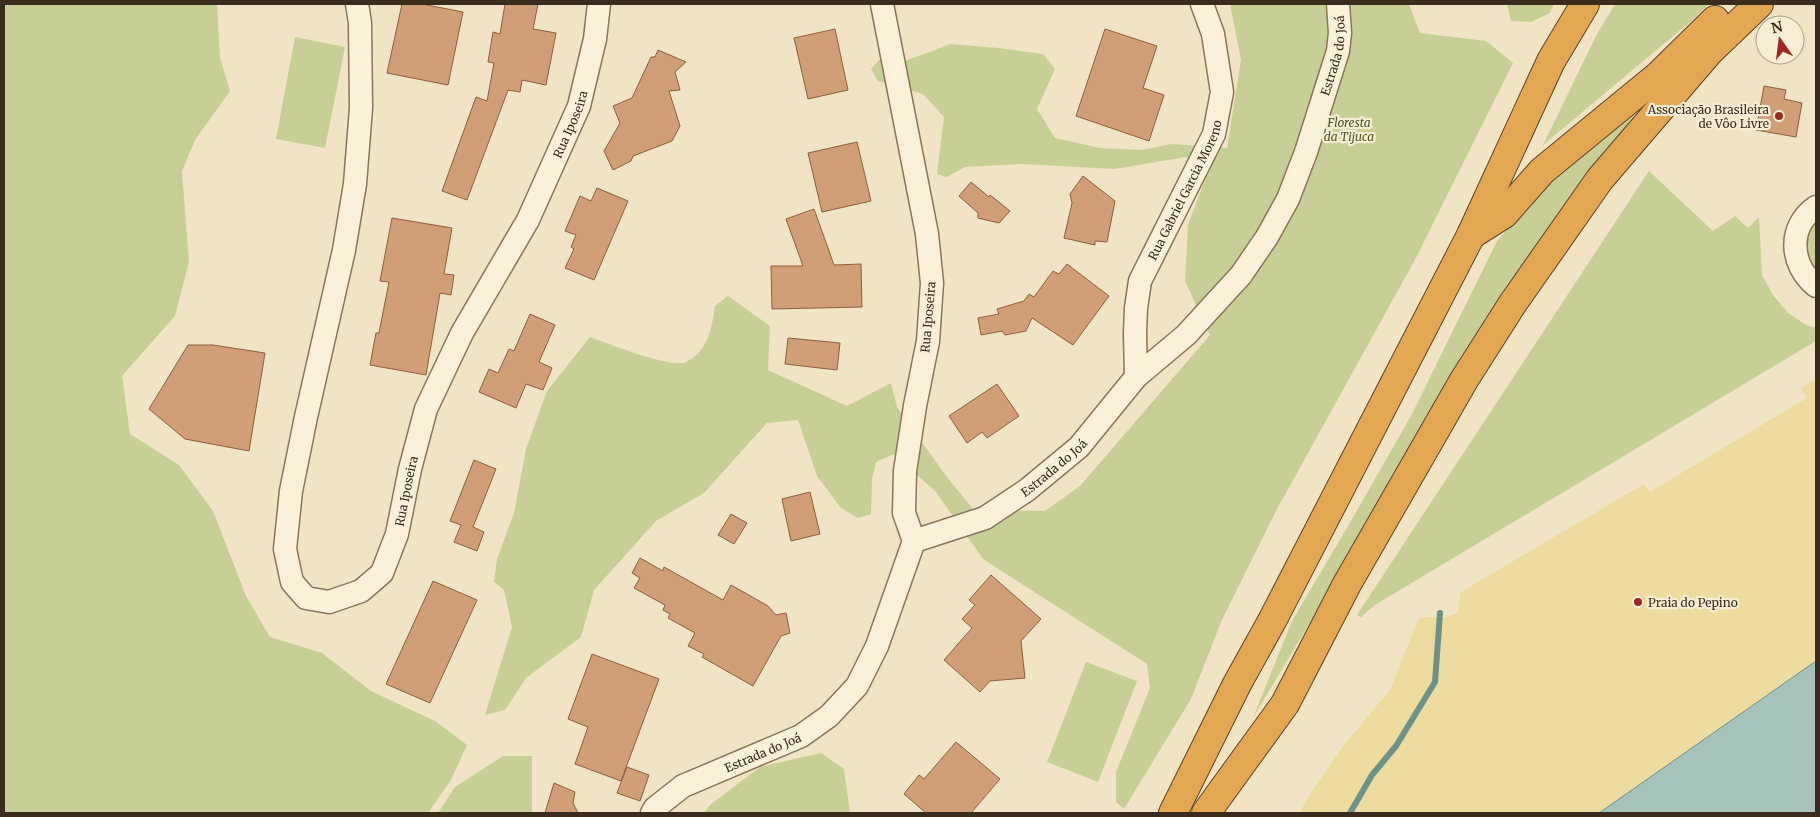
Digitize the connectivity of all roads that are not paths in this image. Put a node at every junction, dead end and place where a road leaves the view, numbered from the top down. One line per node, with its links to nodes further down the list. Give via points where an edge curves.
1 (357, 4): 2 (street, Rua Iposeira, via 361,108 355,184 344,250 291,490 285,549 292,582 306,598 329,602 361,591 382,573 397,534 426,409 462,333 528,220 579,106 595,39)
2 (599, 4)
3 (882, 4): 13 (street, Rua Iposeira, via 927,234 932,283 928,341 906,471 904,513)
4 (1202, 4): 12 (street, Rua Gabriel Garcia Moreno, via 1214,34 1222,92 1214,134 1140,281 1136,308)
5 (1338, 4): 12 (street, Estrada do Joá, via 1338,51 1288,199 1241,275 1186,335)
6 (1585, 4): 10 (highway, via 1551,61)
7 (1732, 4): 10 (highway, via 1659,74 1542,171 1504,214)
8 (1758, 4): 16 (highway, via 1709,52 1600,179 1513,303 1464,380 1347,584 1285,704)
9 (1816, 207): 11 (street, via 1799,227 1795,251 1802,271)
10 (1472, 235): 14 (highway, via 1273,618)
11 (1816, 286)
12 (1136, 377): 13 (street, Estrada do Joá, via 1079,447 1027,490 985,518)
13 (914, 540): 15 (street, Estrada do Joá, via 877,646 857,686 829,716 801,736 683,786)
14 (1167, 811)
15 (652, 813)
16 (1206, 813)

